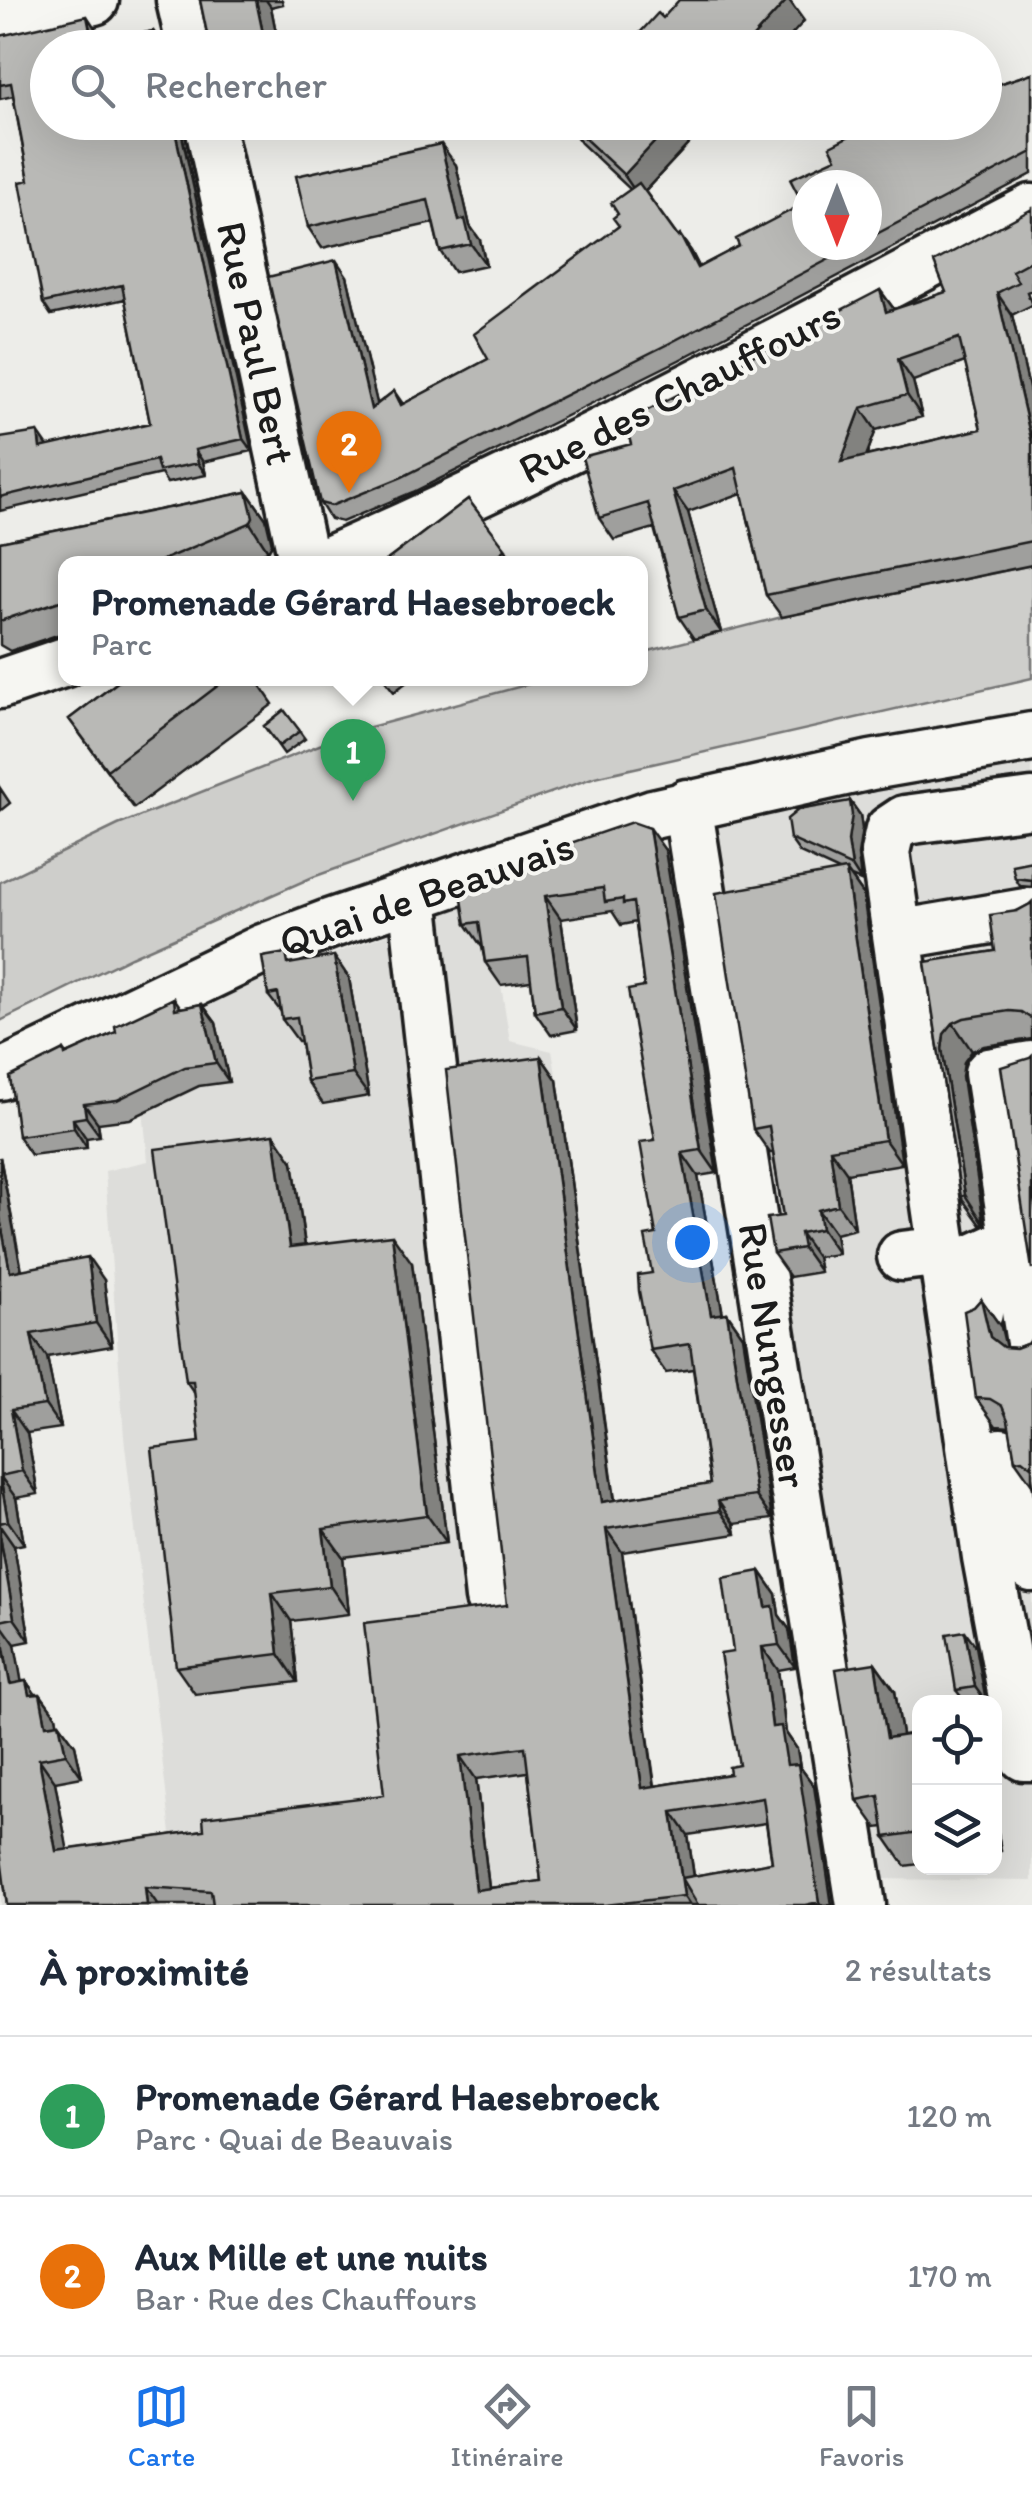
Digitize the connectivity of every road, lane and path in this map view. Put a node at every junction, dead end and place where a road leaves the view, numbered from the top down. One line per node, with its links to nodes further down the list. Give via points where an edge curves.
1 (94, 0): 3 (street)
2 (181, 0): 4 (street)
3 (0, 21)
4 (188, 30)
5 (213, 140): 7 (street, Rue Paul Bert, via 266,491)
6 (1032, 209): 8 (street, Rue des Chauffours, via 543,460)
7 (300, 556)
8 (340, 556)
9 (58, 665): 10 (street)
10 (0, 684)
11 (1031, 729): 13 (street, Quai de Beauvais)
12 (1032, 802): 16 (street, via 896,824 885,852)
13 (687, 804): 14 (street, Quai de Beauvais); 24 (street, Rue Nungesser)
14 (413, 896): 18 (street, Quai de Beauvais, via 263,949); 22 (street)
15 (1032, 912): 16 (street)
16 (897, 935): 21 (street, via 923,1254)
17 (1032, 1066): 19 (street, via 990,1073)
18 (0, 1075)
19 (1017, 1254): 20 (street); 21 (street, via 1002,1246 971,1260 970,1270 1010,1504)
20 (1032, 1348)
21 (1004, 1554): 23 (street, via 1024,1756)
22 (490, 1598)
23 (1032, 1756)
24 (861, 1905)

